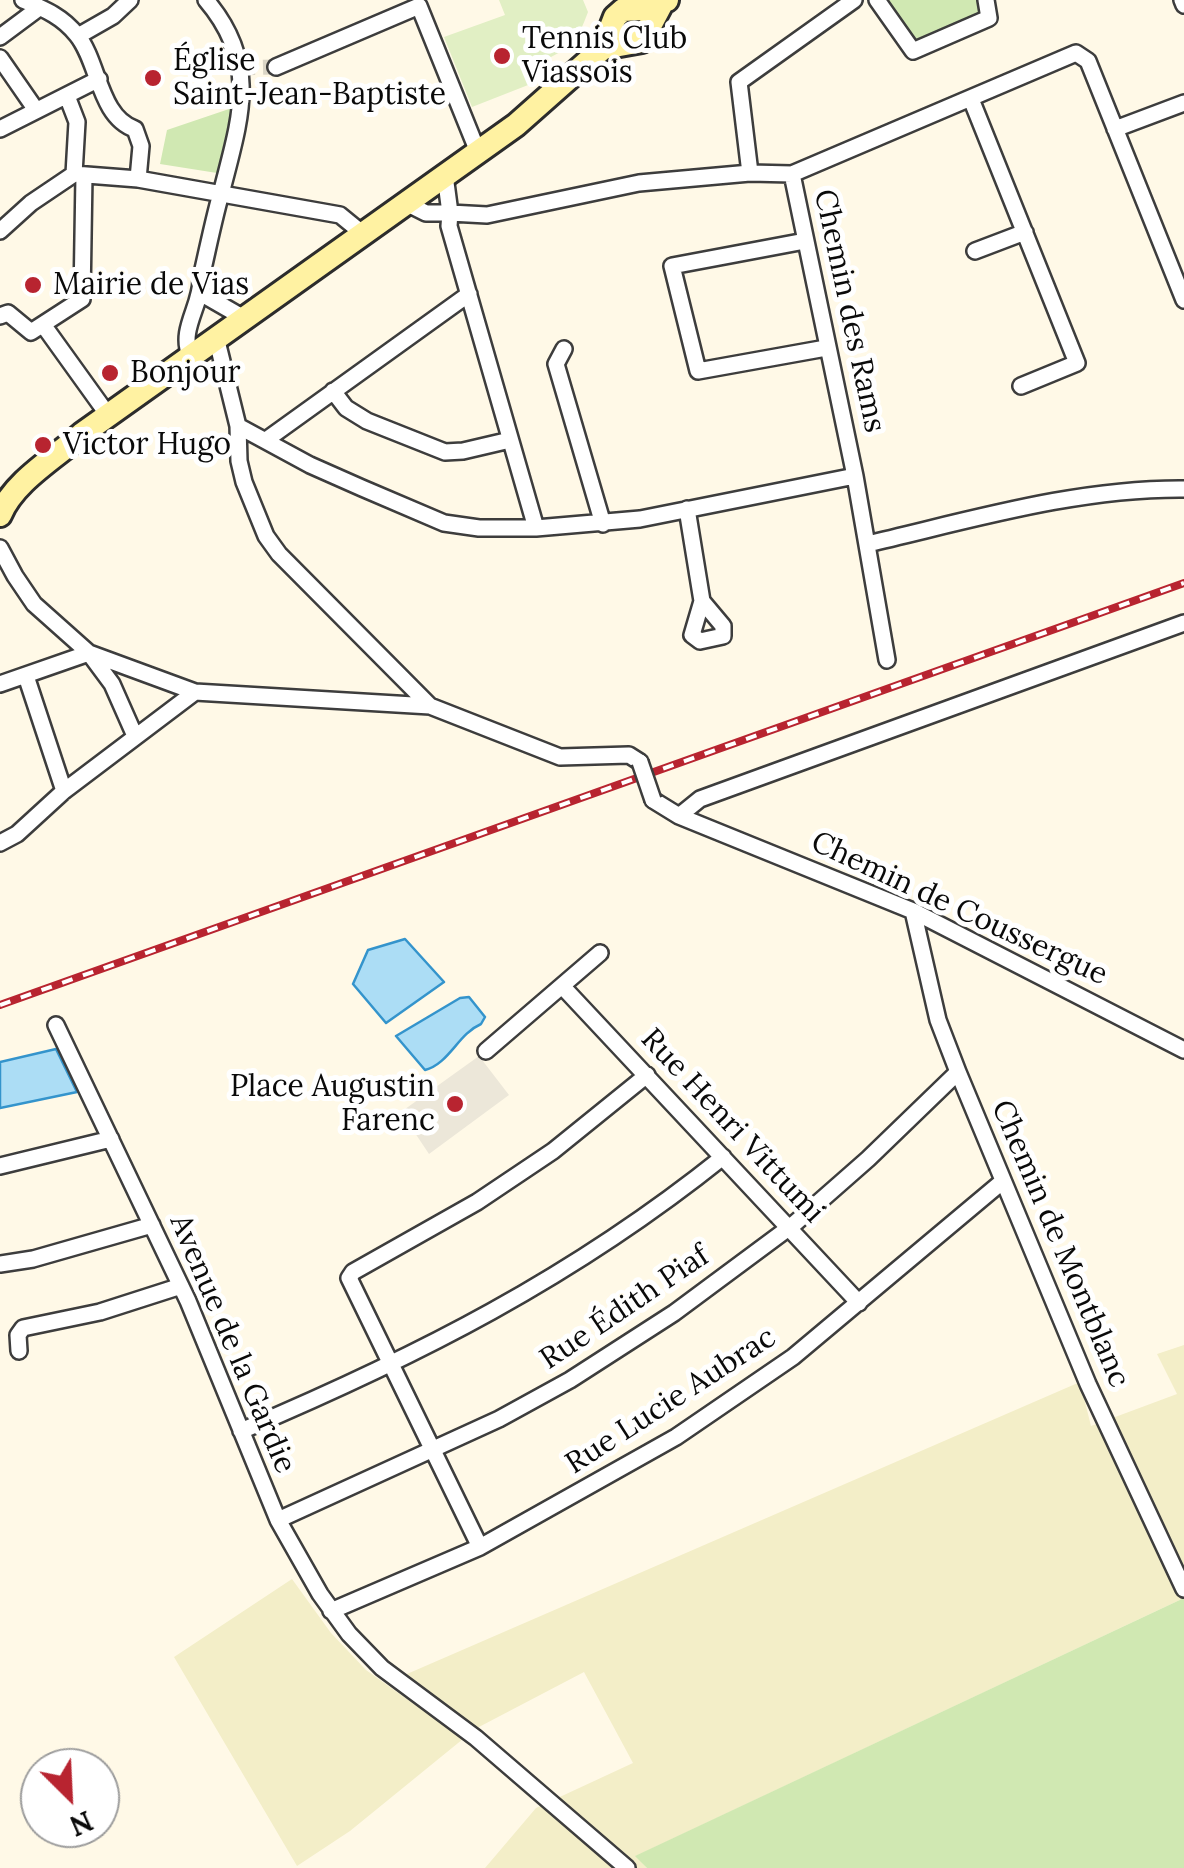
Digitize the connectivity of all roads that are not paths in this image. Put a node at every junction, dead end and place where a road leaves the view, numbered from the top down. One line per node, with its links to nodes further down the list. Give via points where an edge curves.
1 (23, 0): 7 (street)
2 (130, 0): 9 (street)
3 (206, 0): 26 (street, via 231,38 242,74 242,111)
4 (854, 0): 22 (street, via 739,82)
5 (876, 0): 6 (street, via 912,51 990,18)
6 (986, 0)
7 (51, 7): 9 (street); 10 (street)
8 (655, 9): 20 (main road, via 622,10 613,39)
9 (78, 36): 13 (street)
10 (0, 37)
11 (0, 58): 17 (street)
12 (276, 67): 20 (street, via 419,6)
13 (99, 79): 14 (street); 25 (street, via 109,106 141,146)
14 (67, 96): 17 (street); 21 (street, via 78,122)
15 (971, 99): 18 (street, via 1076,54 1088,61); 23 (street); 30 (street)
16 (1184, 104): 18 (street)
17 (36, 110): 19 (street)
18 (1115, 128): 36 (street)
19 (0, 129)
20 (478, 152): 24 (main road)
21 (79, 174): 25 (street); 29 (street); 39 (street, via 82,299)
22 (750, 174): 23 (street, Chemin des Rams); 28 (street, Chemin des Rams, via 640,183 488,215)
23 (792, 174): 32 (street, Chemin des Rams)
24 (445, 176): 27 (main road); 28 (street)
25 (138, 179): 26 (street)
26 (221, 193): 31 (street, via 340,215); 34 (street)
27 (406, 203): 28 (street, Chemin des Rams, via 426,213); 31 (main road)
28 (450, 213): 35 (street)
29 (2, 223)
30 (1025, 232): 33 (street); 44 (street, via 1078,363)
31 (362, 233): 38 (main road)
32 (806, 242): 41 (street, Chemin des Rams); 41 (street, via 672,266 698,371)
33 (975, 251)
34 (202, 294): 38 (street); 43 (street, via 186,334)
35 (469, 294): 45 (street); 50 (street)
36 (1184, 300)
37 (4, 314): 39 (street, via 31,332)
38 (242, 317): 40 (main road)
39 (44, 326): 46 (street)
40 (214, 338): 43 (main road); 47 (street)
41 (826, 348): 51 (street, Chemin des Rams)
42 (564, 350): 56 (street, via 556,364)
43 (190, 355): 46 (main road)
44 (1021, 386)
45 (333, 391): 49 (street); 50 (street, via 368,421 445,452)
46 (108, 415): 48 (main road)
47 (238, 426): 49 (street); 67 (street, via 244,482 272,546)
48 (82, 434): 52 (main road, via 28,461); 55 (main road, via 20,486)
49 (266, 440): 57 (street, via 444,523)
50 (510, 440): 57 (street)
51 (855, 476): 54 (street); 58 (street, Chemin des Rams)
52 (0, 488)
53 (1184, 489): 58 (street, via 1072,498)
54 (686, 509): 56 (street); 60 (street)
55 (0, 516)
56 (603, 524): 57 (street)
57 (536, 528)
58 (868, 544): 63 (street, Chemin des Rams)
59 (0, 548): 62 (street, via 34,604)
60 (702, 601)
61 (1184, 623): 70 (street, via 700,800)
62 (89, 653): 64 (street); 66 (street); 68 (street, via 112,684)
63 (888, 660)
64 (26, 676): 65 (street); 69 (street)
65 (0, 684)
66 (195, 692): 67 (street); 68 (street)
67 (430, 706): 70 (street, Chemin de Coussergue, bridge, via 560,757 628,755 640,762 653,800)
68 (135, 736): 69 (street)
69 (64, 791): 71 (street)
70 (679, 816): 72 (street, Chemin de Coussergue)
71 (0, 843)
72 (913, 911): 76 (street, Chemin de Coussergue); 78 (street, Chemin de Montblanc, via 938,1020)
73 (600, 953): 74 (street)
74 (563, 988): 77 (street); 79 (street, Rue Henri Vittumi)
75 (56, 1025): 80 (street, Avenue de la Gardie)
76 (1184, 1050)
77 (486, 1051)
78 (958, 1072): 83 (street, Chemin de Montblanc); 85 (street, Rue Édith Piaf)
79 (647, 1074): 81 (street, Rue Henri Vittumi); 90 (street, via 553,1151 450,1220 353,1272 349,1278)
80 (111, 1140): 82 (street); 84 (street, Avenue de la Gardie)
81 (723, 1157): 85 (street, Rue Henri Vittumi); 90 (street, via 564,1270)
82 (0, 1166)
83 (1003, 1180): 88 (street, Rue Lucie Aubrac); 95 (street, Chemin de Montblanc)
84 (152, 1226): 86 (street); 87 (street, Avenue de la Gardie)
85 (789, 1227): 88 (street, Rue Henri Vittumi); 92 (street, Rue Édith Piaf, via 601,1360)
86 (0, 1264)
87 (181, 1286): 89 (street, via 23,1328); 91 (street, Avenue de la Gardie)
88 (859, 1303): 94 (street, Rue Lucie Aubrac, via 676,1437)
89 (20, 1351)
90 (392, 1365): 91 (street); 92 (street)
91 (241, 1431): 93 (street, Avenue de la Gardie)
92 (434, 1451): 93 (street, Rue Édith Piaf); 94 (street)
93 (278, 1520): 96 (street, Avenue de la Gardie)
94 (480, 1547): 96 (street, Rue Lucie Aubrac)
95 (1184, 1589)
96 (331, 1611): 97 (street, Avenue de la Gardie, via 382,1668 476,1738)
97 (627, 1868)

